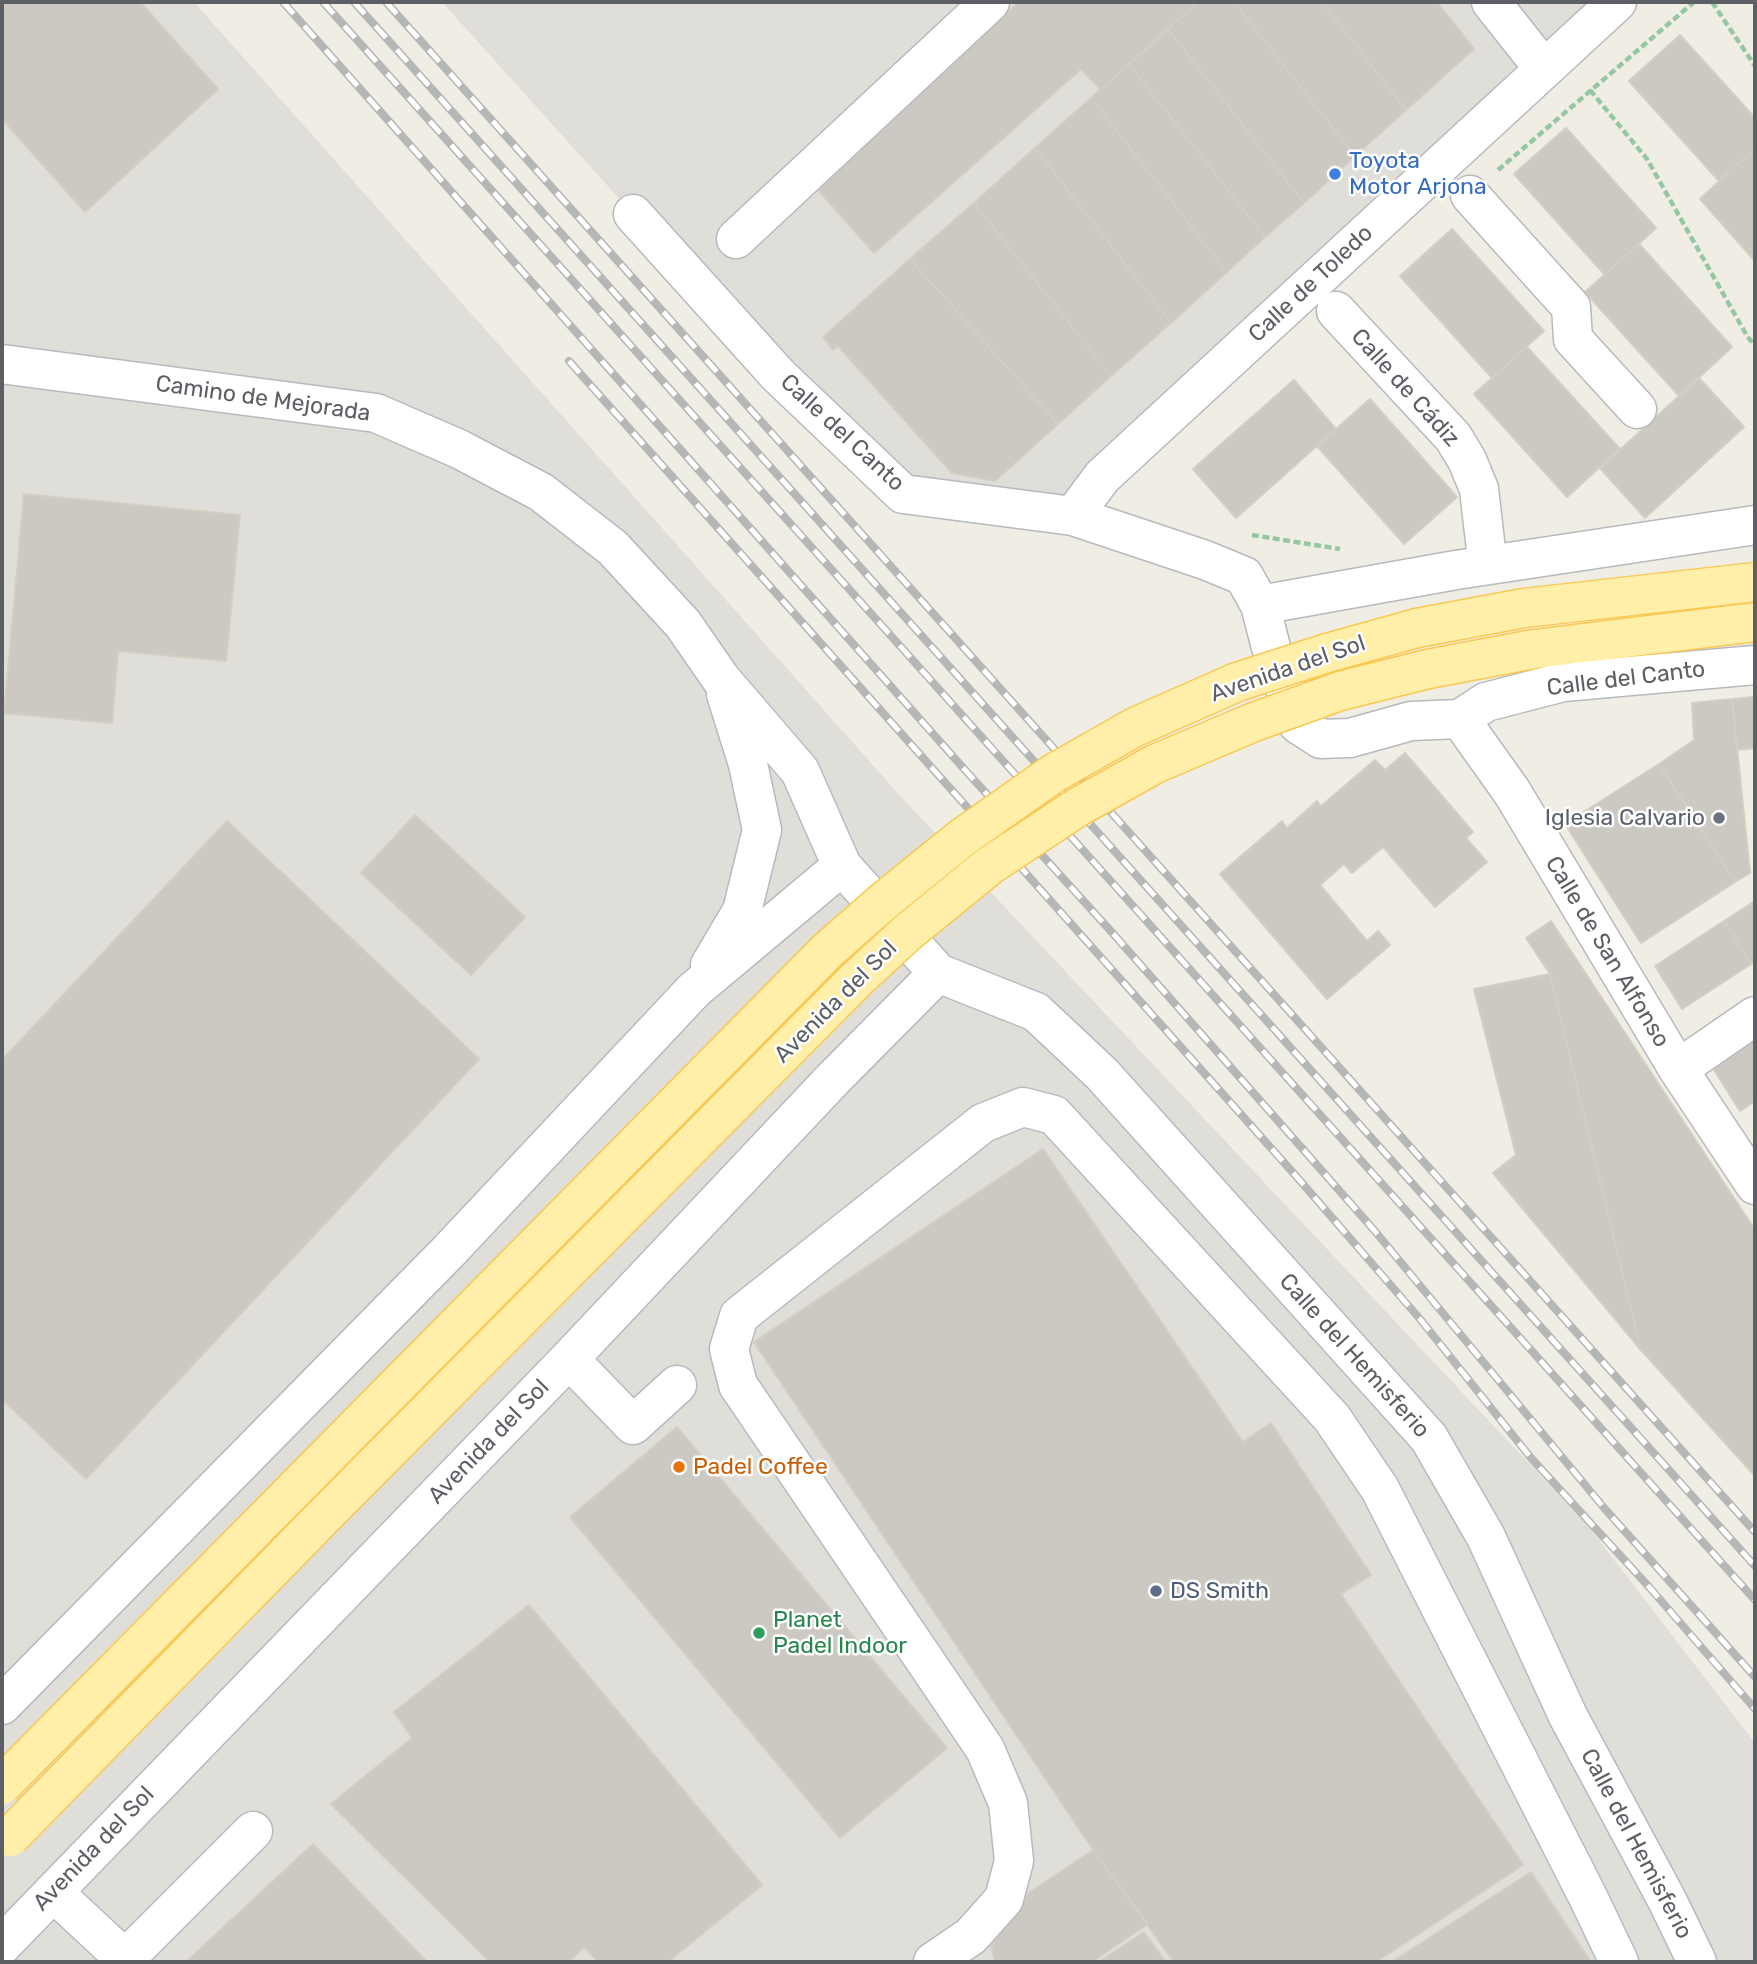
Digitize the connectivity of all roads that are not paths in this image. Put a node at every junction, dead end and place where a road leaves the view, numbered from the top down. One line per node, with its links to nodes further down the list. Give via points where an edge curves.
1 (990, 2): 7 (street)
2 (1491, 2): 4 (street)
3 (1617, 2): 4 (street, Calle de Toledo)
4 (1544, 69): 11 (street, Calle de Toledo, via 1102,477)
5 (1470, 195): 10 (street, via 1571,307 1573,339)
6 (633, 214): 11 (street, Calle del Canto, via 778,375 903,494)
7 (736, 239)
8 (1336, 311): 13 (street, Calle de Cádiz, via 1453,437 1479,489)
9 (2, 364): 18 (street, Camino de Mejorada, via 376,413 459,449 541,492 613,548 683,624)
10 (1637, 409)
11 (1073, 516): 15 (street, Calle del Canto, via 1244,576)
12 (1755, 525): 15 (street, via 1456,570)
13 (1486, 550)
14 (1755, 582): 29 (main road, Avenida del Sol, bridge, via 1524,608 1417,628 1339,649 1237,682 1135,727 1054,773 963,837 828,950)
15 (1260, 606): 19 (street, Calle del Canto, via 1298,724 1321,738 1350,738 1411,720)
16 (1755, 622): 31 (main road, Avenida del Sol, bridge, via 1534,649 1340,691 1155,764 1078,807 989,866 857,979)
17 (1755, 665): 19 (street, Calle del Canto, via 1563,682 1486,702)
18 (721, 679): 20 (street, Camino de Mejorada, via 800,771); 22 (street, Camino de Mejorada, via 748,764 762,830 742,911)
19 (1460, 719): 24 (street, Calle de San Alfonso, via 1512,792)
20 (842, 866): 21 (street, Avenida del Sol); 22 (street)
21 (938, 973): 26 (street, Avenida del Sol); 36 (street, Calle del Hemisferio, via 1036,1012 1102,1074 1429,1437 1486,1537 1568,1716)
22 (694, 990): 28 (street, via 449,1251)
23 (1755, 1016): 24 (street)
24 (1678, 1069): 25 (street, Calle de San Alfonso)
25 (1755, 1185)
26 (569, 1359): 27 (street, via 633,1425); 32 (street, Avenida del Sol)
27 (677, 1385)
28 (2, 1706)
29 (2, 1784)
30 (253, 1831): 32 (street, via 125,1959)
31 (6, 1841)
32 (53, 1892): 33 (street, Avenida del Sol)
33 (14, 1949)
34 (933, 1962): 35 (street, via 971,1936 1004,1899 1014,1861 1008,1803 985,1749 738,1385 729,1349 739,1317 983,1123 1023,1107 1054,1115 1332,1418 1380,1489)
35 (1619, 1962)
36 (1697, 1962)

